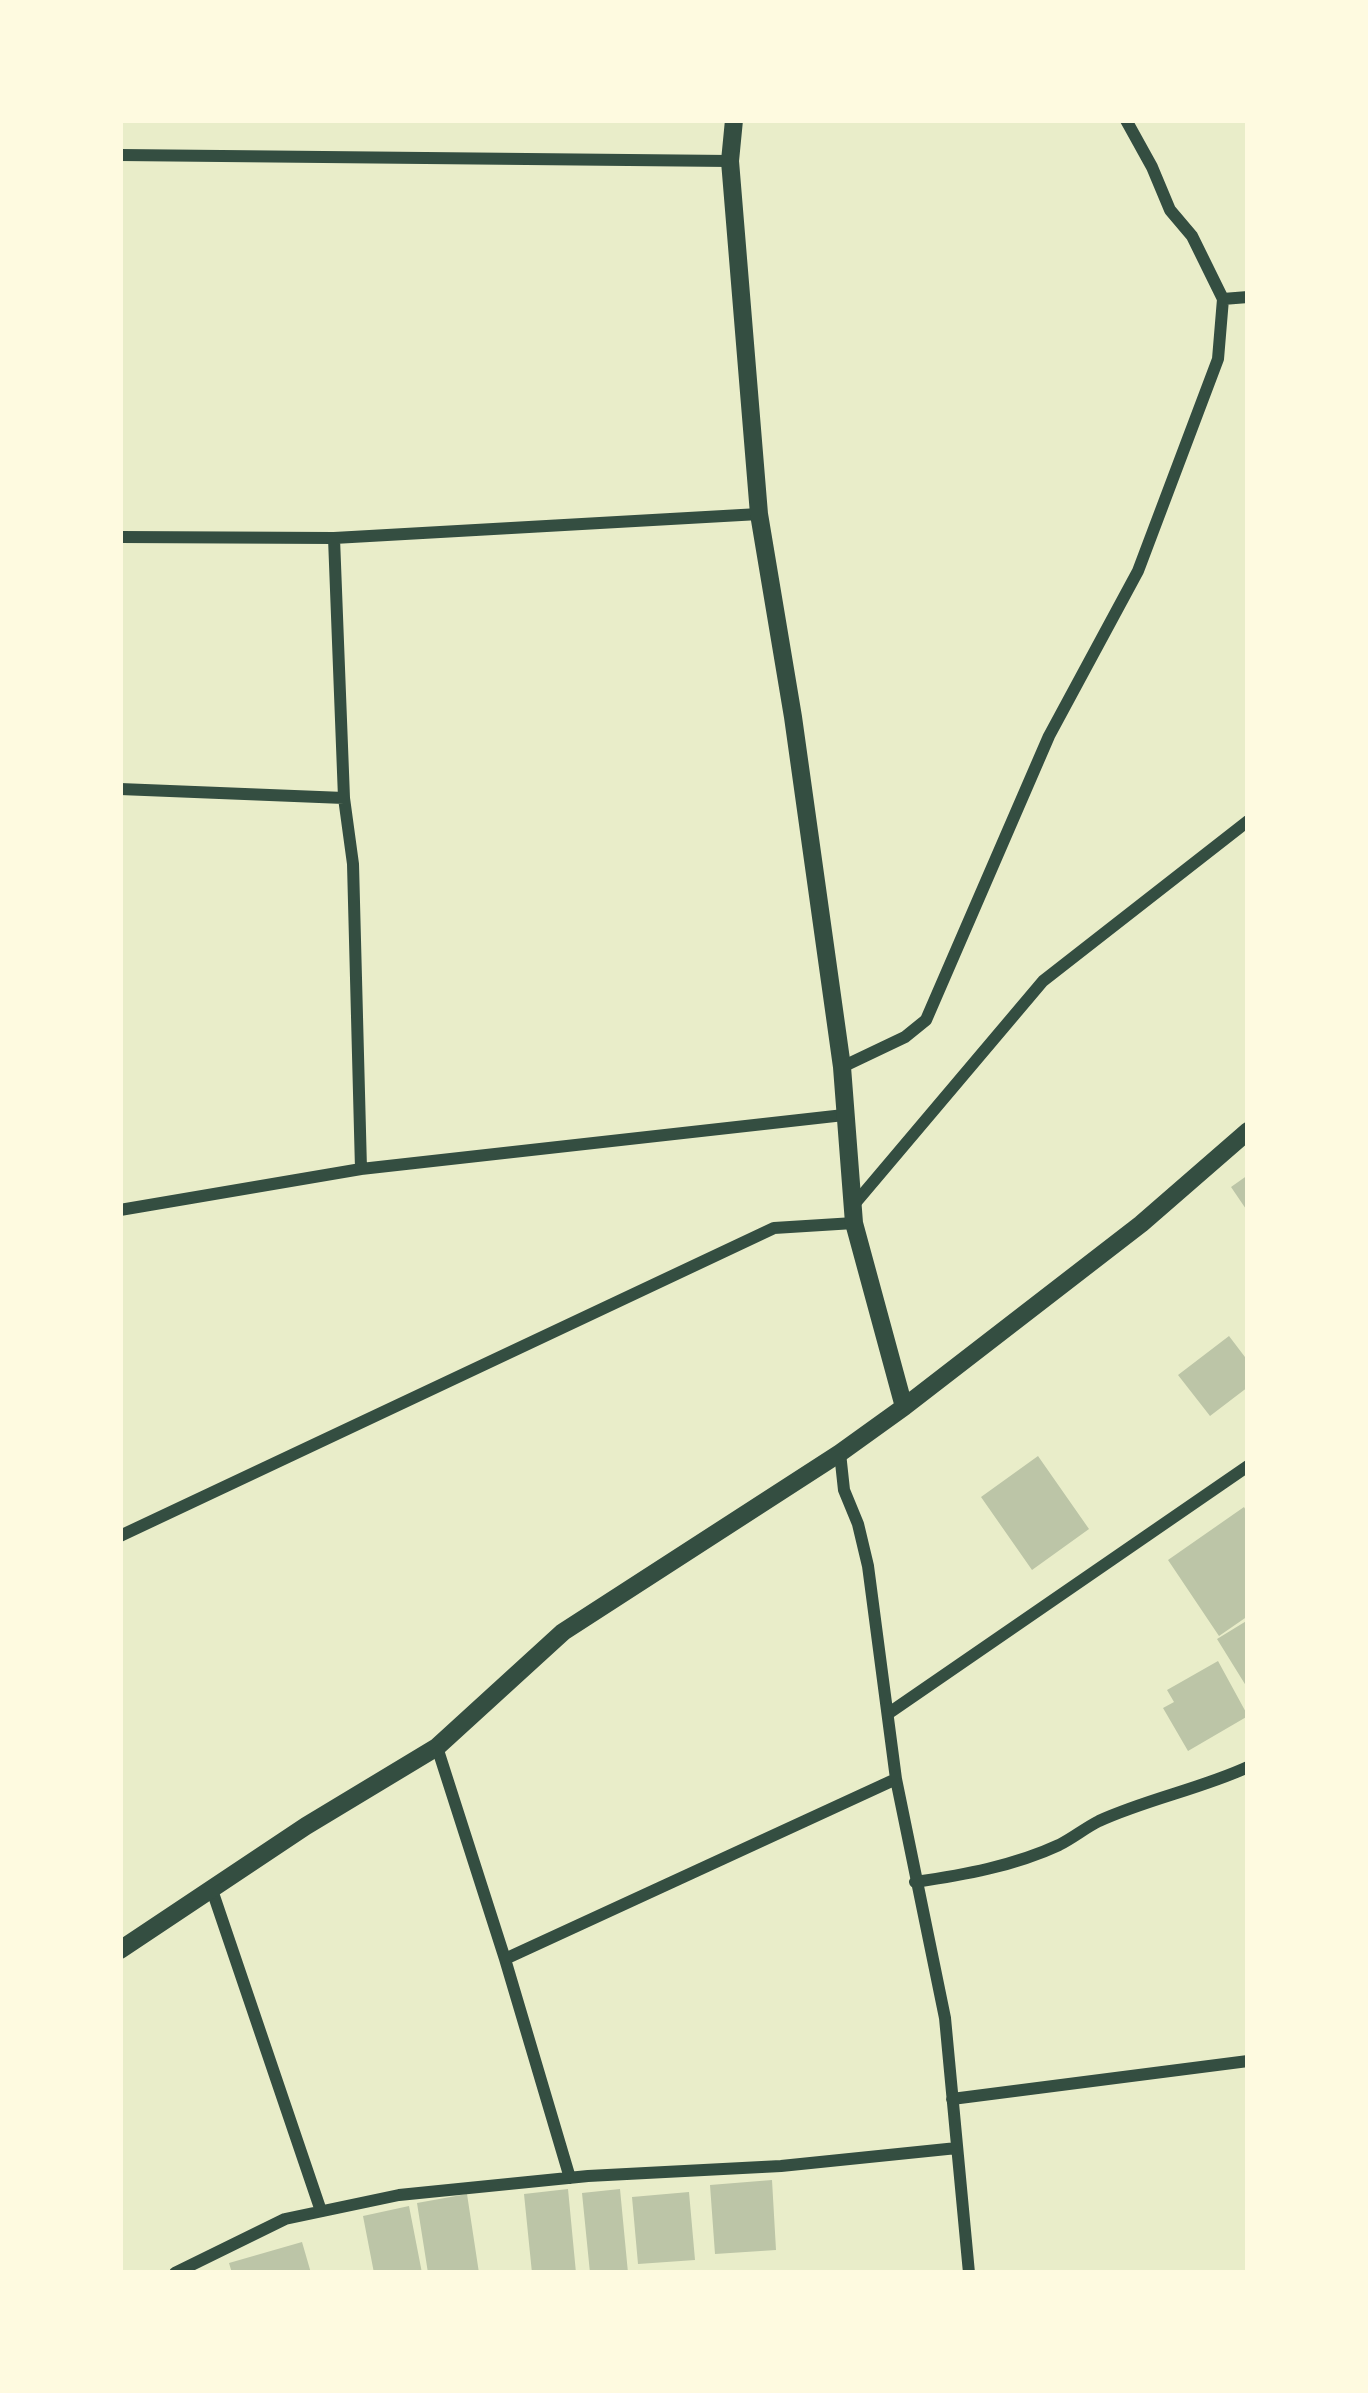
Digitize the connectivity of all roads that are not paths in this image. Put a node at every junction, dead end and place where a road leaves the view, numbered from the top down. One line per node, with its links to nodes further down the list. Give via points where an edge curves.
1 (734, 120): 4 (street)
2 (1126, 120): 6 (street)
3 (120, 154): 4 (street)
4 (730, 161): 7 (street)
5 (1248, 297): 6 (street)
6 (1223, 299): 13 (street, via 1218,359 1138,572 1049,736 926,1020)
7 (759, 514): 9 (street); 13 (street)
8 (120, 536): 9 (street)
9 (334, 538): 11 (street)
10 (120, 789): 11 (street)
11 (344, 797): 16 (street)
12 (1248, 820): 18 (street, via 1043,981)
13 (842, 1067): 14 (street)
14 (844, 1115): 16 (street); 18 (street)
15 (1248, 1131): 19 (street)
16 (361, 1169): 17 (street)
17 (120, 1210)
18 (853, 1215): 19 (street); 22 (street, via 774,1228)
19 (904, 1407): 20 (street)
20 (840, 1453): 23 (street, via 868,1566); 24 (street, via 563,1632)
21 (1248, 1466): 23 (street)
22 (120, 1535)
23 (889, 1713): 26 (street)
24 (437, 1747): 28 (street); 30 (street)
25 (1248, 1767): 27 (street, via 1098,1822 1040,1853)
26 (896, 1779): 27 (street); 30 (street)
27 (915, 1882): 32 (street, via 945,2018)
28 (212, 1890): 29 (street); 35 (street)
29 (120, 1950)
30 (505, 1959): 34 (street)
31 (1248, 2061): 32 (street)
32 (952, 2098): 33 (street)
33 (957, 2148): 34 (street); 37 (street)
34 (570, 2178): 35 (street)
35 (321, 2211): 36 (street, via 285,2219)
36 (175, 2273)
37 (969, 2273)

